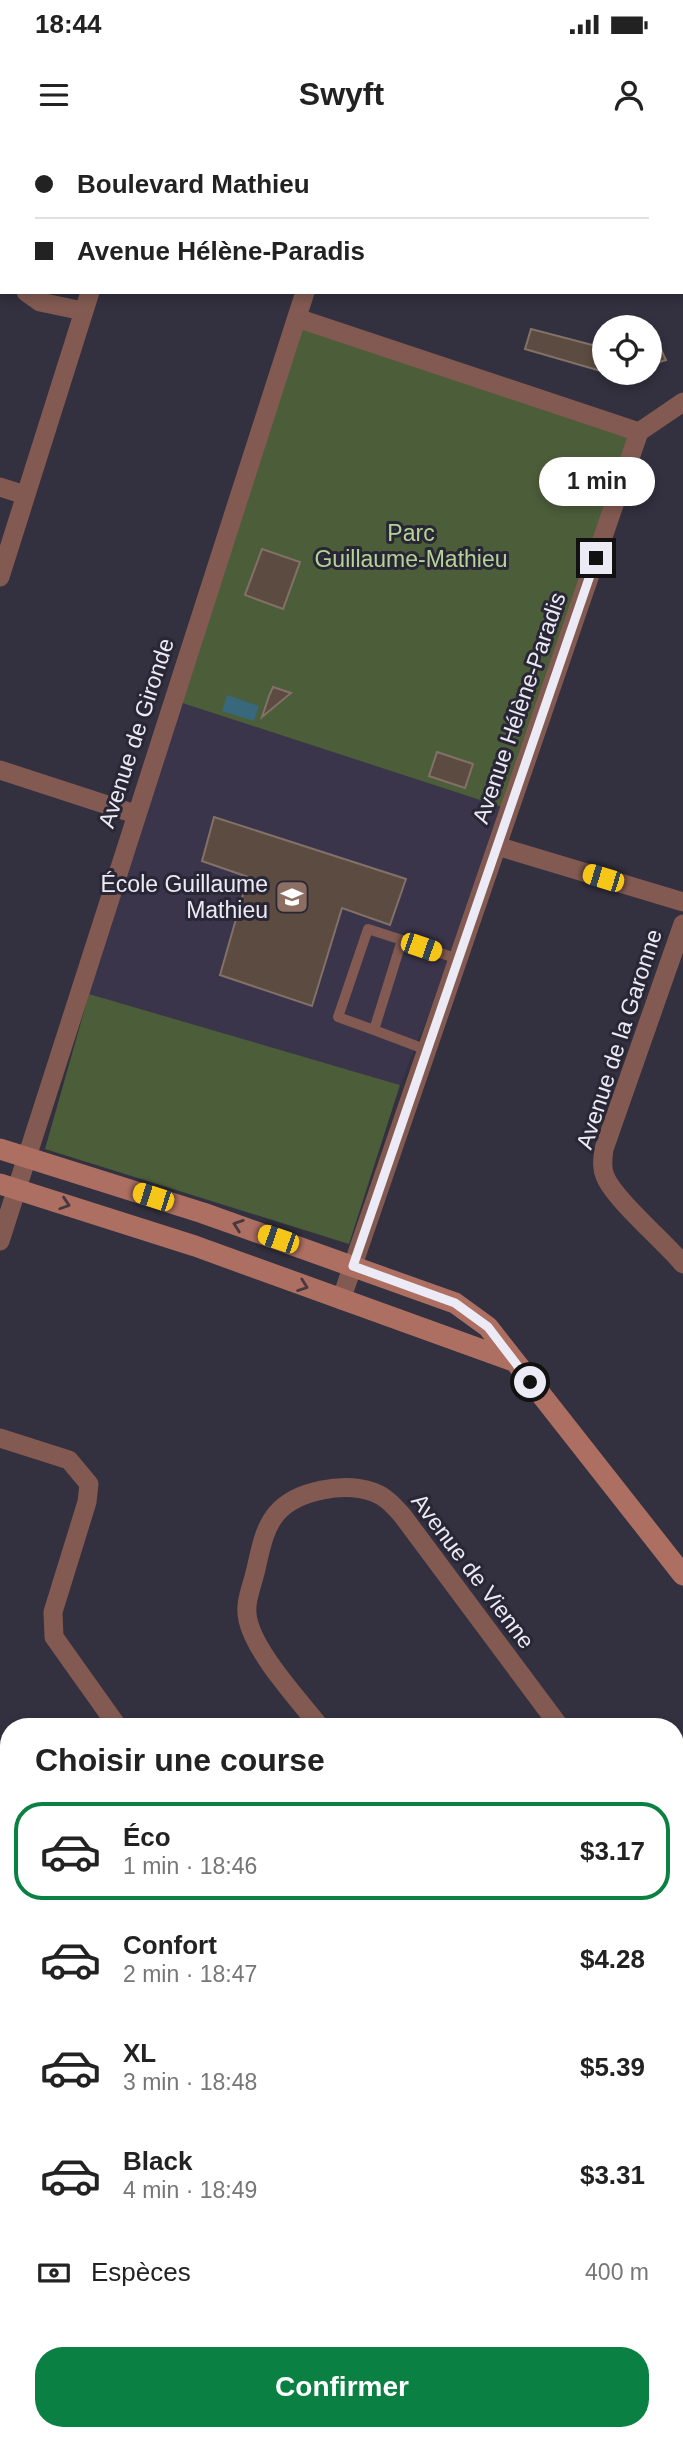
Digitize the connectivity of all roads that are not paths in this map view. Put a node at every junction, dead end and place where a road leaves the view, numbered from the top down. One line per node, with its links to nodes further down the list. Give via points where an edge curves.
1 (29, 294): 3 (street, via 40,302)
2 (304, 294): 4 (street, Avenue de Gironde)
3 (87, 302): 8 (street)
4 (297, 318): 6 (street); 11 (street, Avenue de Gironde)
5 (683, 402): 6 (street)
6 (639, 432): 12 (street, Avenue Hélène-Paradis)
7 (0, 487): 8 (street)
8 (25, 495): 9 (street)
9 (0, 577)
10 (0, 770): 11 (street)
11 (135, 814): 20 (street, Avenue de Gironde)
12 (497, 846): 13 (street); 16 (street, Avenue Hélène-Paradis)
13 (683, 902)
14 (683, 924): 23 (street, Avenue de la Garonne, via 602,1166 618,1195)
15 (402, 940): 16 (lane); 17 (lane); 17 (lane, via 368,929 338,1017)
16 (458, 960): 18 (street, Avenue Hélène-Paradis)
17 (374, 1030): 18 (lane)
18 (428, 1050): 24 (street, Avenue Hélène-Paradis)
19 (0, 1149): 20 (street)
20 (28, 1158): 21 (street, Avenue de Gironde); 24 (street, one-way to 20)
21 (8, 1186): 22 (street, Avenue de Gironde); 25 (street, one-way to 25, via 195,1246)
22 (0, 1241)
23 (683, 1264)
24 (353, 1266): 25 (street, Avenue Hélène-Paradis); 26 (street, via 455,1303 488,1327)
25 (341, 1300): 26 (street)
26 (513, 1361): 28 (street)
27 (0, 1438): 29 (street, via 69,1460 89,1484 52,1612 54,1637)
28 (683, 1575)
29 (112, 1718)
30 (313, 1718): 31 (street, Avenue de Vienne, via 259,1647 248,1620 247,1603 267,1527 278,1511 316,1491 343,1488 372,1491 402,1515)
31 (553, 1718)

